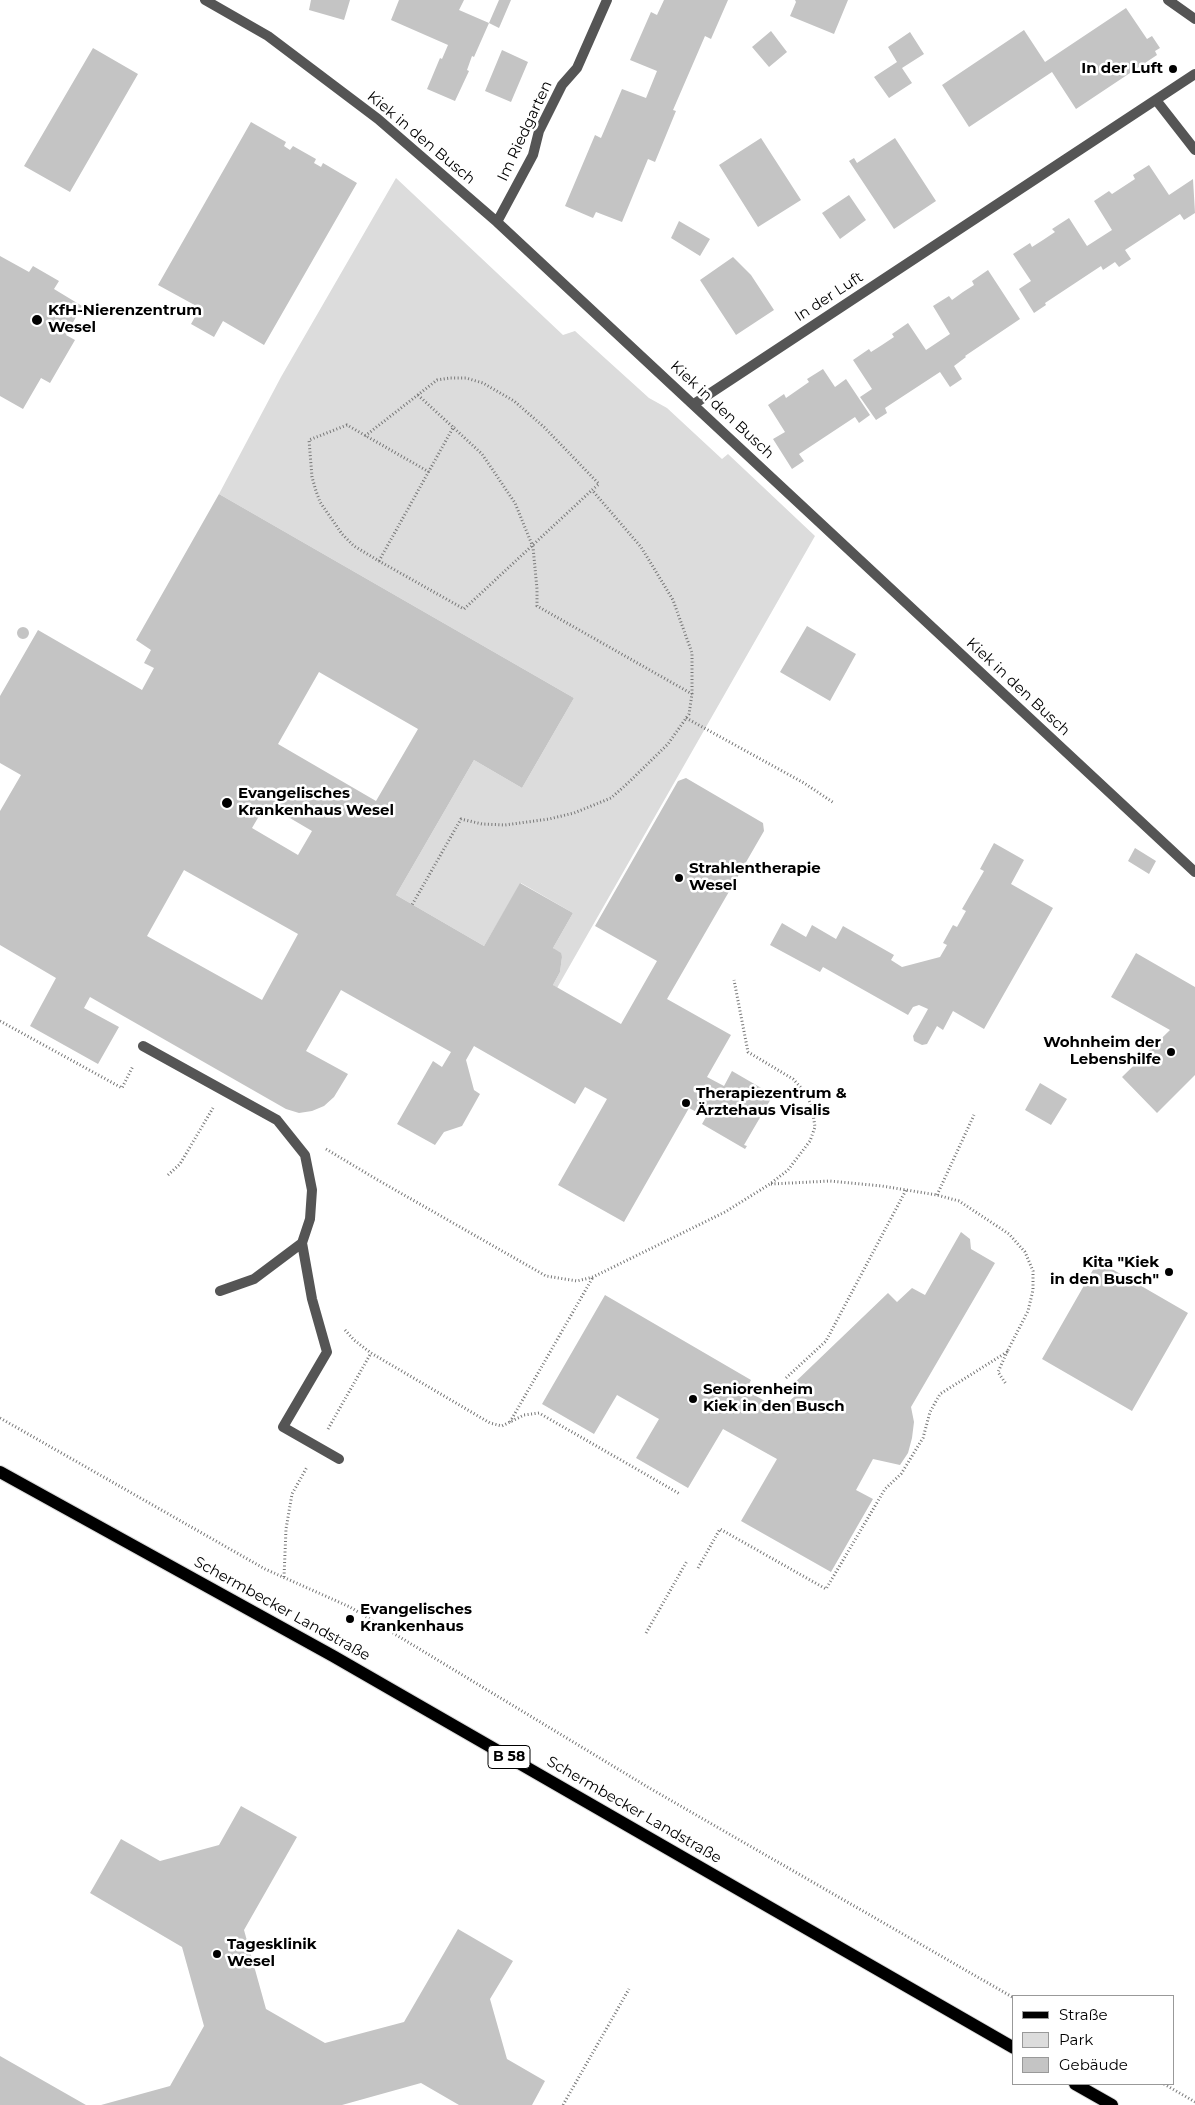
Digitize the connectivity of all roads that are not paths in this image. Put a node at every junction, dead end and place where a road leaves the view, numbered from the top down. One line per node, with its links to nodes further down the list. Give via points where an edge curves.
1 (205, 0): 8 (street, Kiek in den Busch, via 268,36 378,119)
2 (608, 0): 8 (street, Im Riedgarten, via 577,68 562,85 538,131 533,155)
3 (1168, 0): 4 (street)
4 (1195, 19)
5 (1195, 74): 6 (street, In der Luft)
6 (1156, 100): 7 (street); 9 (street, In der Luft)
7 (1195, 150)
8 (497, 222): 9 (street, Kiek in den Busch)
9 (694, 404): 10 (street, Kiek in den Busch)
10 (1195, 872)
11 (144, 1046): 12 (street, via 278,1120 305,1155 312,1190 310,1219)
12 (302, 1242): 13 (street, via 254,1280); 14 (street, via 312,1299 327,1352 283,1427)
13 (220, 1291)
14 (339, 1459)
15 (0, 1472): 16 (main road, Schermbecker Landstraße / B 58, via 342,1661)
16 (1012, 2047)
17 (1077, 2085): 18 (main road)
18 (1112, 2105)

